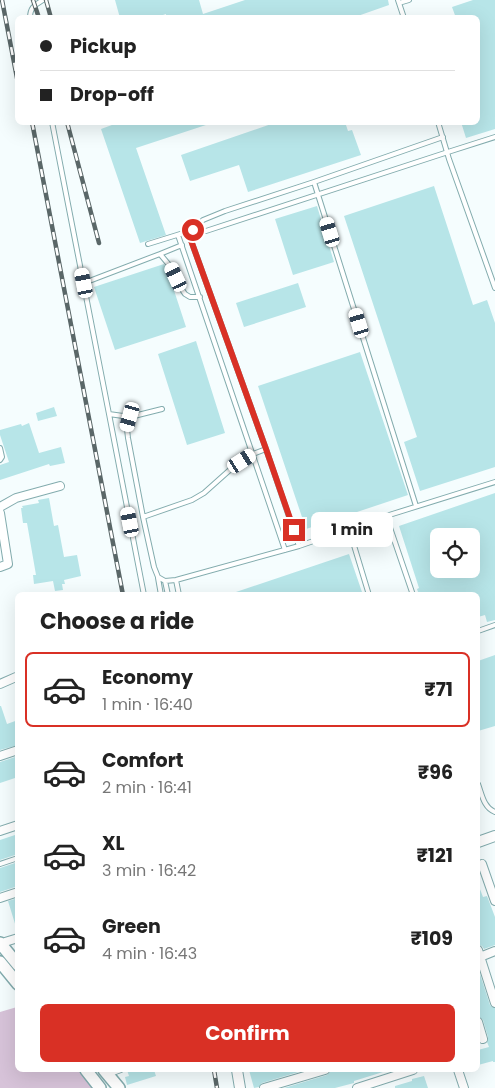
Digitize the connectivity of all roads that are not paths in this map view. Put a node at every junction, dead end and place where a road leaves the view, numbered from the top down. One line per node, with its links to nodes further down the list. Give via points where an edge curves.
1 (44, 0): 4 (lane, via 35,5)
2 (409, 0): 3 (lane)
3 (399, 2): 5 (lane)
4 (30, 15)
5 (403, 15)
6 (53, 125): 19 (lane)
7 (439, 125): 8 (lane)
8 (443, 137): 10 (lane); 11 (lane)
9 (495, 137): 10 (lane)
10 (448, 152): 12 (lane); 20 (lane)
11 (314, 182): 12 (lane); 13 (lane, via 203,220)
12 (319, 195): 13 (lane, via 206,231); 31 (lane)
13 (193, 230): 14 (lane)
14 (188, 232): 15 (lane); 26 (lane)
15 (178, 235): 16 (lane); 17 (lane)
16 (148, 244)
17 (182, 245): 18 (lane); 21 (lane)
18 (160, 254): 19 (lane); 21 (lane, via 185,294)
19 (84, 283): 23 (lane)
20 (495, 288)
21 (200, 297): 27 (lane)
22 (162, 409): 24 (lane)
23 (109, 414): 24 (lane); 43 (lane)
24 (130, 417): 35 (lane, via 128,438)
25 (0, 448): 28 (lane)
26 (266, 449): 27 (lane); 37 (lane)
27 (253, 454): 35 (lane, via 192,500); 38 (lane)
28 (0, 460)
29 (495, 482): 31 (lane)
30 (60, 486): 32 (street, via 16,498)
31 (416, 506): 34 (lane)
32 (0, 507)
33 (0, 513): 39 (street, via 8,564)
34 (386, 516): 36 (lane); 48 (lane)
35 (143, 517): 40 (lane)
36 (349, 529): 37 (lane); 47 (lane)
37 (299, 546): 38 (lane)
38 (285, 550): 41 (lane)
39 (0, 567)
40 (158, 577): 42 (lane); 44 (lane)
41 (176, 580): 42 (lane); 46 (lane)
42 (165, 581): 45 (lane)
43 (143, 592)
44 (160, 592)
45 (167, 592)
46 (178, 592)
47 (368, 592)
48 (412, 592)
49 (495, 625): 50 (lane)
50 (480, 630)
51 (15, 677): 52 (street)
52 (0, 684)
53 (15, 751): 54 (street)
54 (0, 756)
55 (480, 790): 56 (lane, via 486,807)
56 (495, 812)
57 (15, 825): 58 (street)
58 (0, 831)
59 (495, 836): 60 (street)
60 (480, 841)
61 (15, 859): 62 (lane)
62 (0, 864)
63 (480, 865): 66 (street)
64 (15, 893): 65 (street)
65 (0, 898)
66 (495, 901)
67 (15, 939): 68 (street)
68 (2, 941): 72 (main road); 74 (main road)
69 (495, 951): 70 (street)
70 (480, 953)
71 (0, 955): 76 (main road)
72 (15, 955)
73 (480, 956): 78 (street)
74 (15, 960)
75 (0, 962): 77 (main road)
76 (15, 972)
77 (15, 980)
78 (495, 1003)
79 (480, 1028): 80 (street)
80 (484, 1040)
81 (88, 1072): 88 (main road)
82 (95, 1072): 89 (main road)
83 (104, 1072): 90 (main road); 91 (main road)
84 (237, 1072): 92 (street)
85 (318, 1072): 93 (street)
86 (407, 1072): 94 (street)
87 (459, 1072): 95 (street)
88 (100, 1088)
89 (107, 1088)
90 (113, 1088)
91 (119, 1088)
92 (240, 1088)
93 (264, 1088)
94 (357, 1088)
95 (464, 1088)

